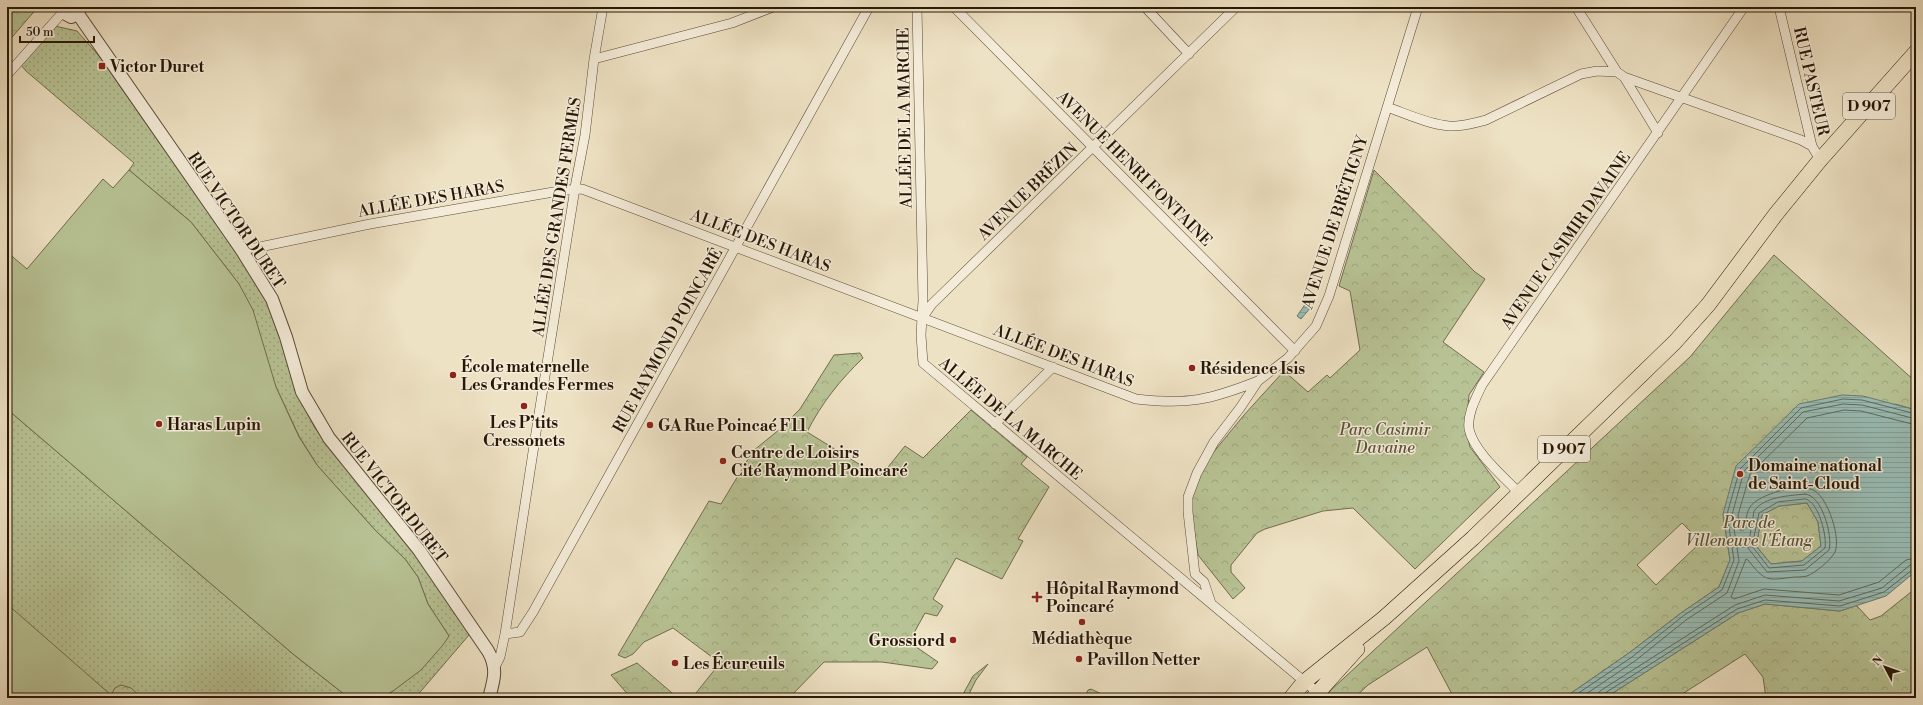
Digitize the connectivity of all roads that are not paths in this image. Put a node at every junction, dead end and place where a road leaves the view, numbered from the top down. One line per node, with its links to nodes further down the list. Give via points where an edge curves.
1 (603, 7): 16 (street, ALLÉE DES GRANDES FERMES)
2 (773, 7): 16 (street, via 732,23)
3 (869, 7): 26 (street, RUE RAYMOND POINCARÉ)
4 (917, 7): 28 (street, ALLÉE DE LA MARCHE)
5 (954, 7): 23 (street, AVENUE HENRI FONTAINE)
6 (1145, 7): 15 (street)
7 (1236, 7): 15 (street, AVENUE BRÉZIN)
8 (1418, 7): 20 (street, AVENUE DE BRÉTIGNY)
9 (1576, 7): 18 (street)
10 (1744, 7): 19 (street, AVENUE CASIMIR DAVAINE)
11 (1779, 7): 22 (street, RUE PASTEUR)
12 (63, 9): 13 (street, via 69,17); 17 (street)
13 (79, 11): 27 (street, RUE VICTOR DURET)
14 (1916, 52): 24 (main road, D 907)
15 (1189, 54): 23 (street, AVENUE BRÉZIN)
16 (594, 59): 25 (street, ALLÉE DES GRANDES FERMES, via 585,135)
17 (7, 75)
18 (1620, 75): 19 (street); 20 (street, via 1597,71 1581,74 1486,120 1474,123 1450,126); 21 (street)
19 (1682, 97): 21 (street, AVENUE CASIMIR DAVAINE); 22 (street)
20 (1387, 107): 29 (street, AVENUE DE BRÉTIGNY, via 1329,296 1316,326)
21 (1658, 133): 33 (street, AVENUE CASIMIR DAVAINE, via 1482,385 1472,407 1469,429 1477,449)
22 (1812, 146): 24 (street, RUE PASTEUR)
23 (1094, 147): 28 (street, AVENUE BRÉZIN, via 932,304); 29 (street, AVENUE HENRI FONTAINE)
24 (1820, 160): 33 (main road, D 907, via 1726,282 1675,342)
25 (575, 190): 26 (street, ALLÉE DES HARAS, via 582,189); 27 (street, ALLÉE DES HARAS, via 386,221); 38 (street, ALLÉE DES GRANDES FERMES)
26 (736, 246): 28 (street, ALLÉE DES HARAS); 38 (street, RUE RAYMOND POINCARÉ, via 527,623 520,632)
27 (241, 249): 39 (street, RUE VICTOR DURET, via 272,299 302,392 318,420 329,438 419,550 488,651)
28 (923, 317): 30 (street, ALLÉE DES HARAS); 32 (street, ALLÉE DE LA MARCHE, via 923,363)
29 (1295, 351): 31 (street, AVENUE DE BRÉTIGNY)
30 (1053, 367): 31 (street, ALLÉE DES HARAS, via 1136,398 1156,401 1198,401); 32 (street)
31 (1258, 381): 34 (street, AVENUE DE BRÉTIGNY, via 1214,442 1197,472 1188,497)
32 (995, 424): 35 (street, ALLÉE DE LA MARCHE)
33 (1518, 492): 37 (main road, D 907, via 1473,538)
34 (1195, 574): 35 (street); 36 (street, via 1204,582)
35 (1185, 583): 36 (street, ALLÉE DE LA MARCHE)
36 (1211, 603): 40 (street, ALLÉE DE LA MARCHE)
37 (1384, 618): 40 (main road, D 907); 41 (main road, D 907)
38 (506, 634): 39 (street, ALLÉE DES GRANDES FERMES)
39 (495, 669): 42 (street)
40 (1304, 682): 41 (street, ALLÉE DE LA MARCHE); 43 (main road, D 907)
41 (1315, 695)
42 (489, 698)
43 (1291, 698)

